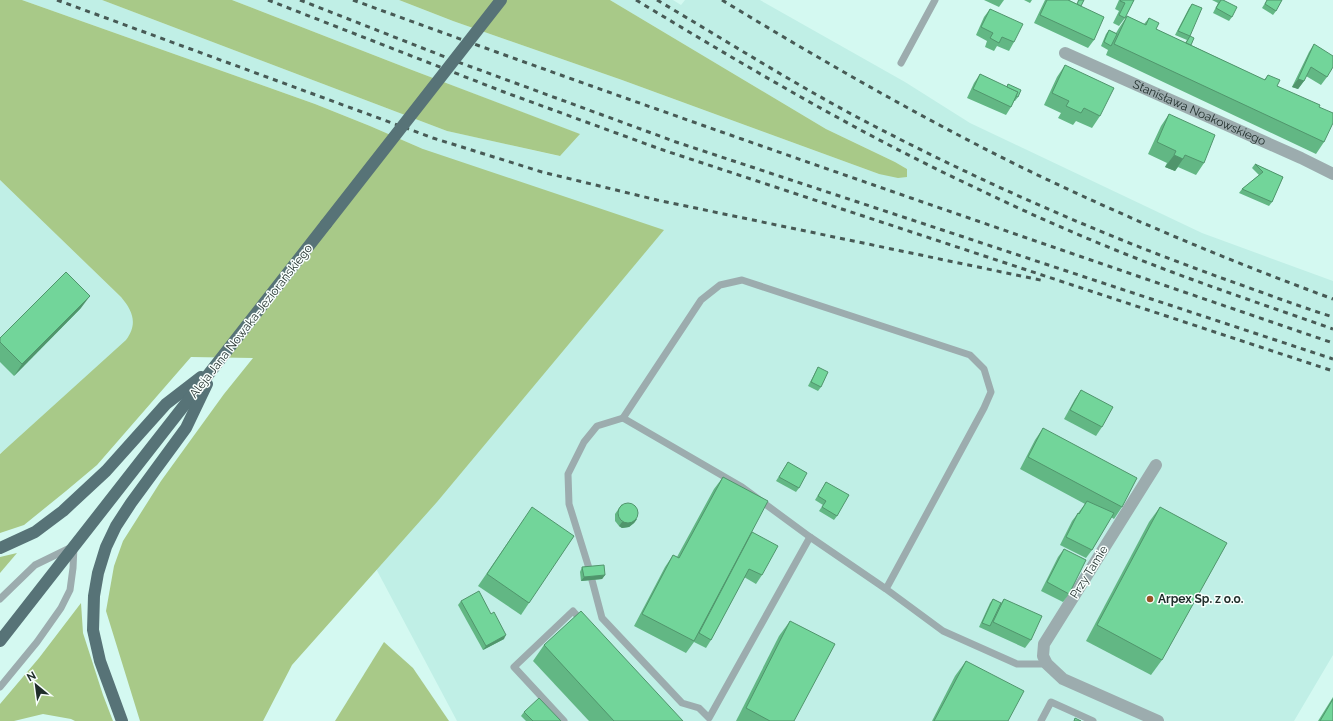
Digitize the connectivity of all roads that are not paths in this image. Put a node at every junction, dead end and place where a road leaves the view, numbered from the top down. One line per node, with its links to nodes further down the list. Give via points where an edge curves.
1 (501, 0): 6 (main road, Aleja Jana Nowaka-Jeziorańskiego, bridge)
2 (933, 1): 4 (lane)
3 (1065, 53): 5 (street, Stanisława Noakowskiego)
4 (901, 63)
5 (1333, 174)
6 (217, 363): 10 (main road, Aleja Jana Nowaka-Jeziorańskiego); 11 (main road, via 166,404 106,471 63,511 35,532); 19 (main road, via 186,428 116,526 98,572 93,630 100,661)
7 (623, 418): 9 (lane, via 742,487); 12 (lane, via 701,300 720,285 742,280 970,355 984,369 991,392); 18 (lane, via 597,426 584,442 568,474 569,504 602,618 682,703 699,708)
8 (1156, 465): 16 (street, Przy Tamie, via 1044,644 1043,656)
9 (810, 538): 12 (lane); 18 (lane)
10 (74, 546): 13 (lane, via 35,565); 15 (main road, Aleja Jana Nowaka-Jeziorańskiego); 17 (lane, via 70,590 61,608)
11 (0, 548)
12 (886, 589): 16 (lane, via 943,632 1017,664)
13 (0, 599)
14 (589, 628): 20 (lane, via 572,611 514,667)
15 (0, 641)
16 (1047, 664): 23 (street, via 1063,679)
17 (0, 687)
18 (710, 720)
19 (122, 721)
20 (564, 721)
21 (1040, 721): 22 (lane, via 1051,702)
22 (1093, 721)
23 (1158, 721)

